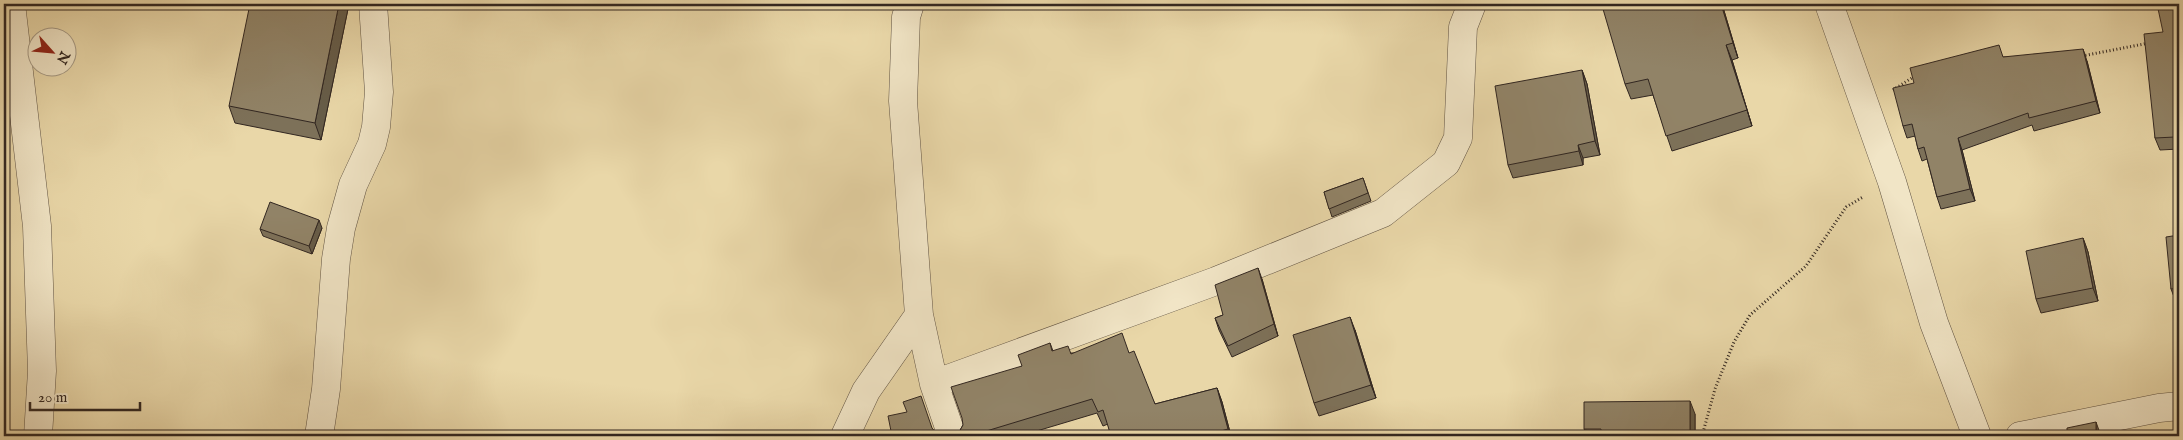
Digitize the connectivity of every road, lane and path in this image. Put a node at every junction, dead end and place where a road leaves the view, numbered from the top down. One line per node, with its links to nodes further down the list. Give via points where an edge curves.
1 (12, 4): 14 (street, via 36,226 42,371)
2 (373, 4): 15 (street, via 379,92 376,127 372,144 353,185 341,228)
3 (910, 4): 11 (street, via 906,18 903,101)
4 (1472, 4): 12 (street, via 1464,27 1458,138 1446,163 1383,213 1216,281)
5 (1829, 4): 9 (street)
6 (2158, 42): 7 (path)
7 (2074, 58)
8 (1920, 74): 9 (path)
9 (1866, 107): 10 (street)
10 (1892, 182): 18 (path, via 1846,207 1806,266 1750,315 1734,342 1715,389); 19 (street, via 1934,323)
11 (919, 315): 12 (street); 16 (street, via 866,391)
12 (934, 384): 17 (street)
13 (2179, 406): 20 (street)
14 (38, 436)
15 (319, 436)
16 (845, 436)
17 (952, 436)
18 (1702, 436)
19 (1976, 436)
20 (2020, 436)

